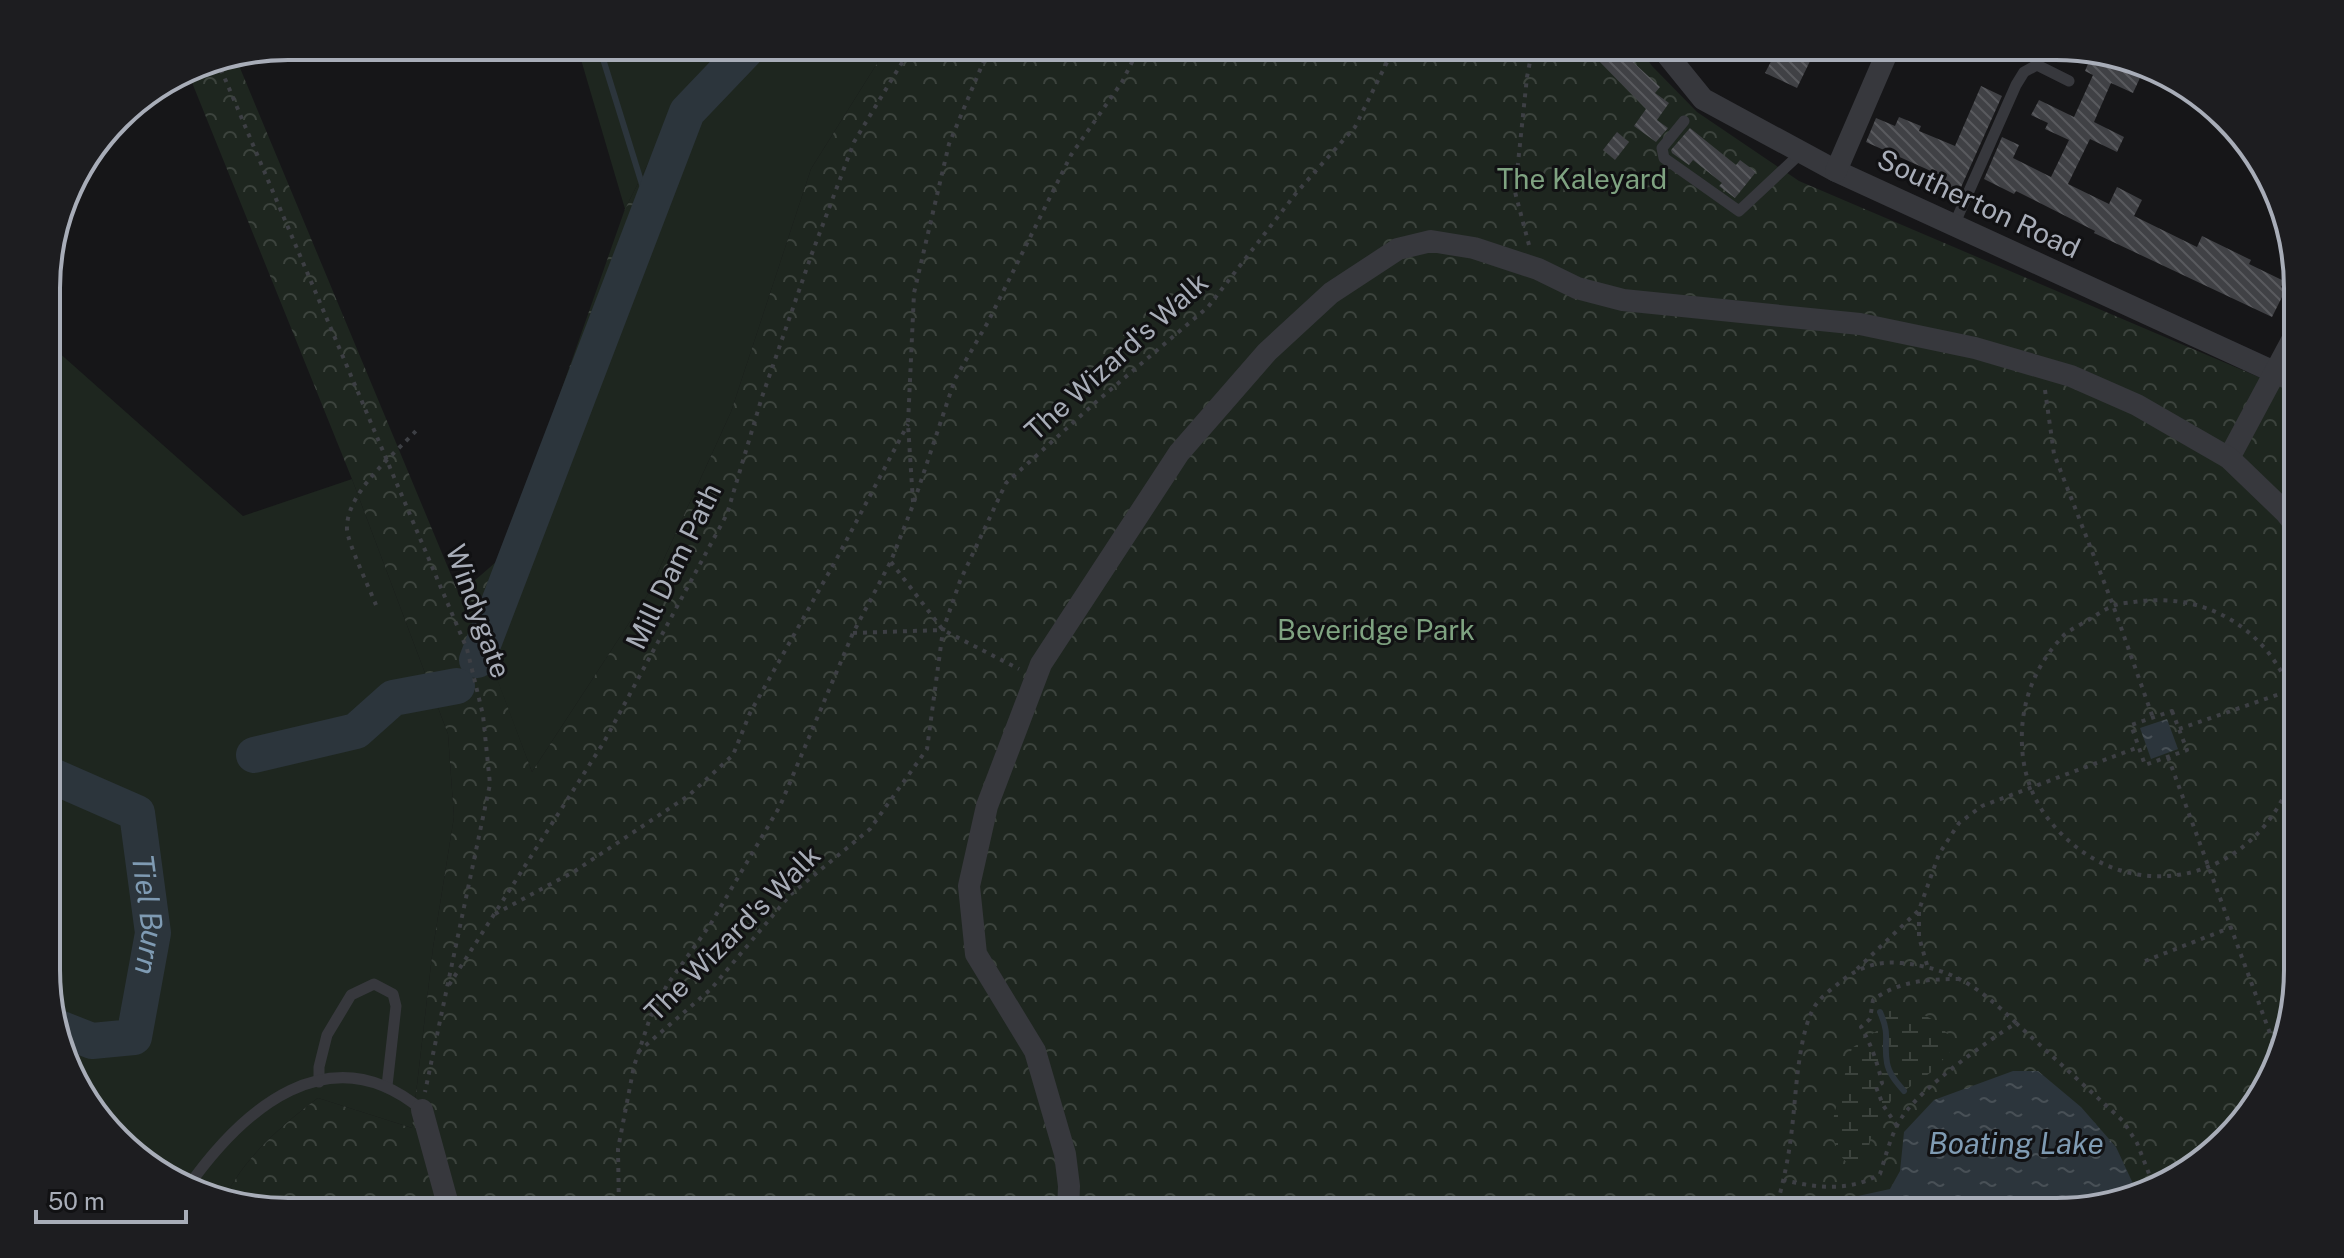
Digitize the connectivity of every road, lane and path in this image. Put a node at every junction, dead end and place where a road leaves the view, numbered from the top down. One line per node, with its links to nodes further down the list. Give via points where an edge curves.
1 (904, 60): 40 (path, Mill Dam Path, via 854,142 767,383 727,514 604,742)
2 (984, 60): 18 (path, via 949,144 914,293)
3 (1133, 60): 22 (path, The Wizard's Walk, via 1071,155 955,379)
4 (1388, 60): 27 (path, The Wizard's Walk, via 1355,127 1208,307 1006,483)
5 (1530, 60): 14 (path, via 1515,192)
6 (1671, 60): 11 (street, Southerton Road, via 1703,99)
7 (1884, 60): 12 (street)
8 (221, 70): 21 (path, Windygate)
9 (2069, 81): 13 (lane, via 2037,65 2024,72)
10 (1684, 121): 11 (lane, via 1662,148 1664,158 1739,211)
11 (1802, 152): 12 (street, Southerton Road)
12 (1836, 171): 13 (street, Southerton Road)
13 (1954, 225): 16 (street, Southerton Road)
14 (1538, 269): 15 (street, via 1577,288 1623,300 1860,324); 29 (street, via 1474,248 1431,241 1398,249 1331,293 1267,352 1179,453)
15 (2043, 368): 20 (street, via 2137,405); 26 (path, via 2054,454)
16 (2284, 377)
17 (2284, 381): 20 (street)
18 (908, 424): 22 (path); 40 (path, via 750,713 733,755 675,805 575,871)
19 (416, 431): 21 (path)
20 (2229, 458): 23 (street)
21 (387, 460): 25 (path, via 352,506 347,531); 46 (path, Windygate, via 467,649 483,715 490,784)
22 (913, 505): 24 (path, The Wizard's Walk)
23 (2284, 514)
24 (891, 561): 27 (path); 28 (path, The Wizard's Walk)
25 (376, 605)
26 (2113, 605): 30 (path, via 2161,598 2208,607 2250,632); 32 (path); 36 (path, via 2066,634 2036,672 2021,718 2023,766)
27 (943, 630): 28 (path); 29 (path); 49 (path, The Wizard's Walk, via 927,749 870,829 790,895 711,989)
28 (853, 633): 49 (path, The Wizard's Walk, via 780,806 710,925 667,985)
29 (1036, 678): 59 (street, via 987,806 969,886 976,954 1035,1051 1065,1154)
30 (2284, 680)
31 (2284, 692): 33 (path)
32 (2153, 718): 33 (path, via 2172,711); 34 (path, via 2131,725)
33 (2179, 729): 35 (path, via 2187,750)
34 (2139, 747): 35 (path, via 2145,765); 36 (path)
35 (2168, 757): 38 (path)
36 (2031, 788): 38 (path, via 2041,811 2073,847 2115,870 2164,877); 39 (path, via 1982,806 1959,823 1939,854)
37 (2284, 794): 38 (path, via 2276,813 2243,849)
38 (2211, 867): 41 (path)
39 (1919, 910): 43 (path); 44 (path)
40 (493, 915): 46 (path, Mill Dam Path)
41 (2232, 927): 42 (path); 48 (path)
42 (2145, 961)
43 (1927, 965): 44 (path, via 1887,962); 45 (path)
44 (1857, 970): 56 (path, via 1816,1005 1808,1026 1794,1089)
45 (1961, 979): 47 (path); 53 (path, via 1895,987 1873,1000 1870,1019 1861,1027 1881,1076 1876,1087)
46 (447, 987): 52 (path, Windygate)
47 (2016, 1023): 53 (path, via 1943,1078); 55 (path, via 2123,1121)
48 (2273, 1040)
49 (638, 1052): 58 (path, The Wizard's Walk, via 618,1149)
50 (319, 1082): 51 (lane, via 359,1079); 51 (lane, via 327,1035 351,995 374,984 393,994 396,1006); 54 (lane, via 286,1090 250,1114)
51 (387, 1086): 52 (lane)
52 (422, 1110): 57 (street)
53 (1897, 1126): 56 (path, via 1880,1174 1866,1182 1822,1188)
54 (194, 1178)
55 (2151, 1178)
56 (1784, 1180): 60 (path)
57 (446, 1198)
58 (619, 1198)
59 (1069, 1198)
60 (1779, 1198)

